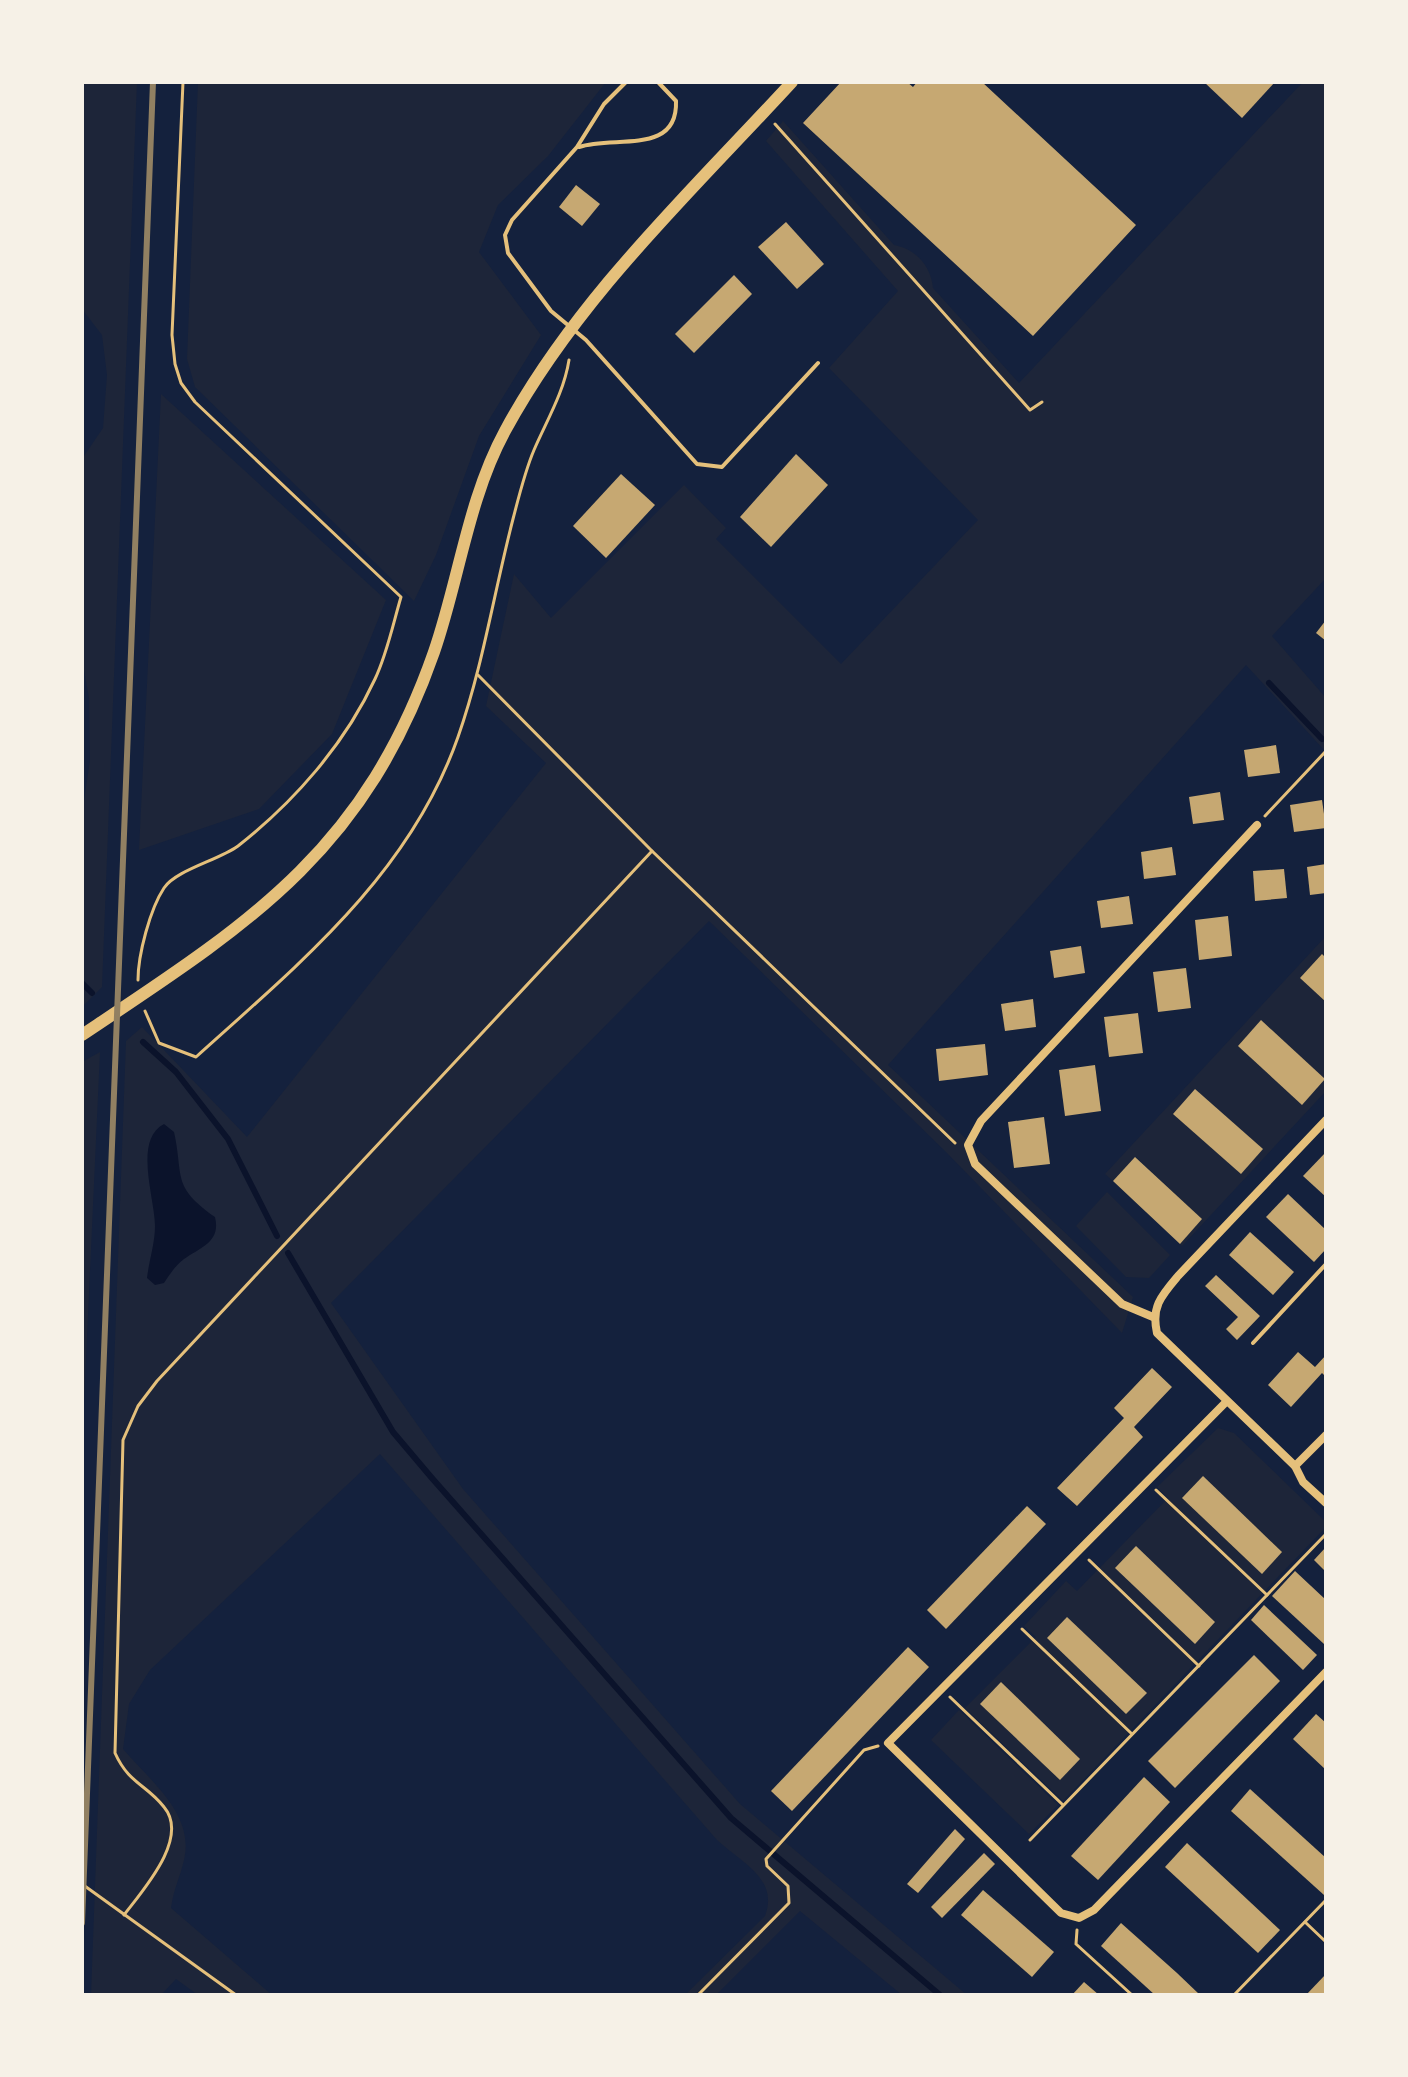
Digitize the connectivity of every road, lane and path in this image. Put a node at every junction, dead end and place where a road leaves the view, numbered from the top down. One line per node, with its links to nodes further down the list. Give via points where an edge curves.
1 (183, 82): 14 (path, via 172,335 178,373 195,402 401,597 375,678 328,756 272,820 224,856 165,886 138,958)
2 (626, 82): 6 (lane, via 604,104)
3 (658, 82): 6 (lane, via 676,101 672,125 661,136)
4 (792, 82): 5 (main road)
5 (765, 112): 7 (main road); 9 (path, via 1030,410)
6 (577, 147): 7 (lane, via 512,220 505,235 508,253 551,311)
7 (571, 327): 8 (lane, via 705,467 722,467); 10 (path, via 565,381 533,454 514,517); 16 (main road, via 534,380 490,464 413,708 384,765 345,822 307,868 257,914)
8 (818, 363)
9 (1042, 402)
10 (478, 675): 13 (path); 15 (path, via 426,805 391,861 308,959 196,1057 159,1043)
11 (1326, 751): 12 (path)
12 (1257, 825): 18 (street, via 981,1121)
13 (652, 851): 18 (path, via 958,1146); 40 (path, via 138,1406 123,1440 115,1753 125,1774 165,1807 173,1823 165,1857)
14 (138, 984)
15 (144, 1008)
16 (82, 1035)
17 (1326, 1120): 20 (street, via 1178,1276 1158,1300)
18 (968, 1145): 20 (street, via 975,1164 1122,1304)
19 (1326, 1264): 21 (lane)
20 (1153, 1317): 22 (street, via 1157,1333)
21 (1253, 1343)
22 (1226, 1402): 24 (street); 25 (street)
23 (1326, 1435): 24 (street)
24 (1295, 1466): 26 (street, via 1303,1482)
25 (1147, 1481): 28 (street); 29 (path)
26 (1326, 1503)
27 (1326, 1534): 29 (path)
28 (1079, 1550): 30 (street); 31 (path)
29 (1267, 1595): 31 (path)
30 (1011, 1618): 33 (street); 34 (path)
31 (1199, 1666): 34 (path)
32 (1326, 1672): 41 (street, via 1094,1910)
33 (942, 1688): 35 (street); 36 (path)
34 (1132, 1734): 36 (path)
35 (888, 1743): 41 (street, via 1061,1913); 45 (path, via 864,1750 766,1859 788,1886 788,1905)
36 (1063, 1805): 37 (path)
37 (1030, 1840)
38 (82, 1884): 40 (path)
39 (1326, 1900): 42 (path)
40 (124, 1915): 44 (path)
41 (1079, 1918): 46 (path, via 1076,1944)
42 (1305, 1922): 43 (path); 47 (path)
43 (1326, 1942)
44 (236, 1995)
45 (698, 1995)
46 (1132, 1995)
47 (1234, 1995)

